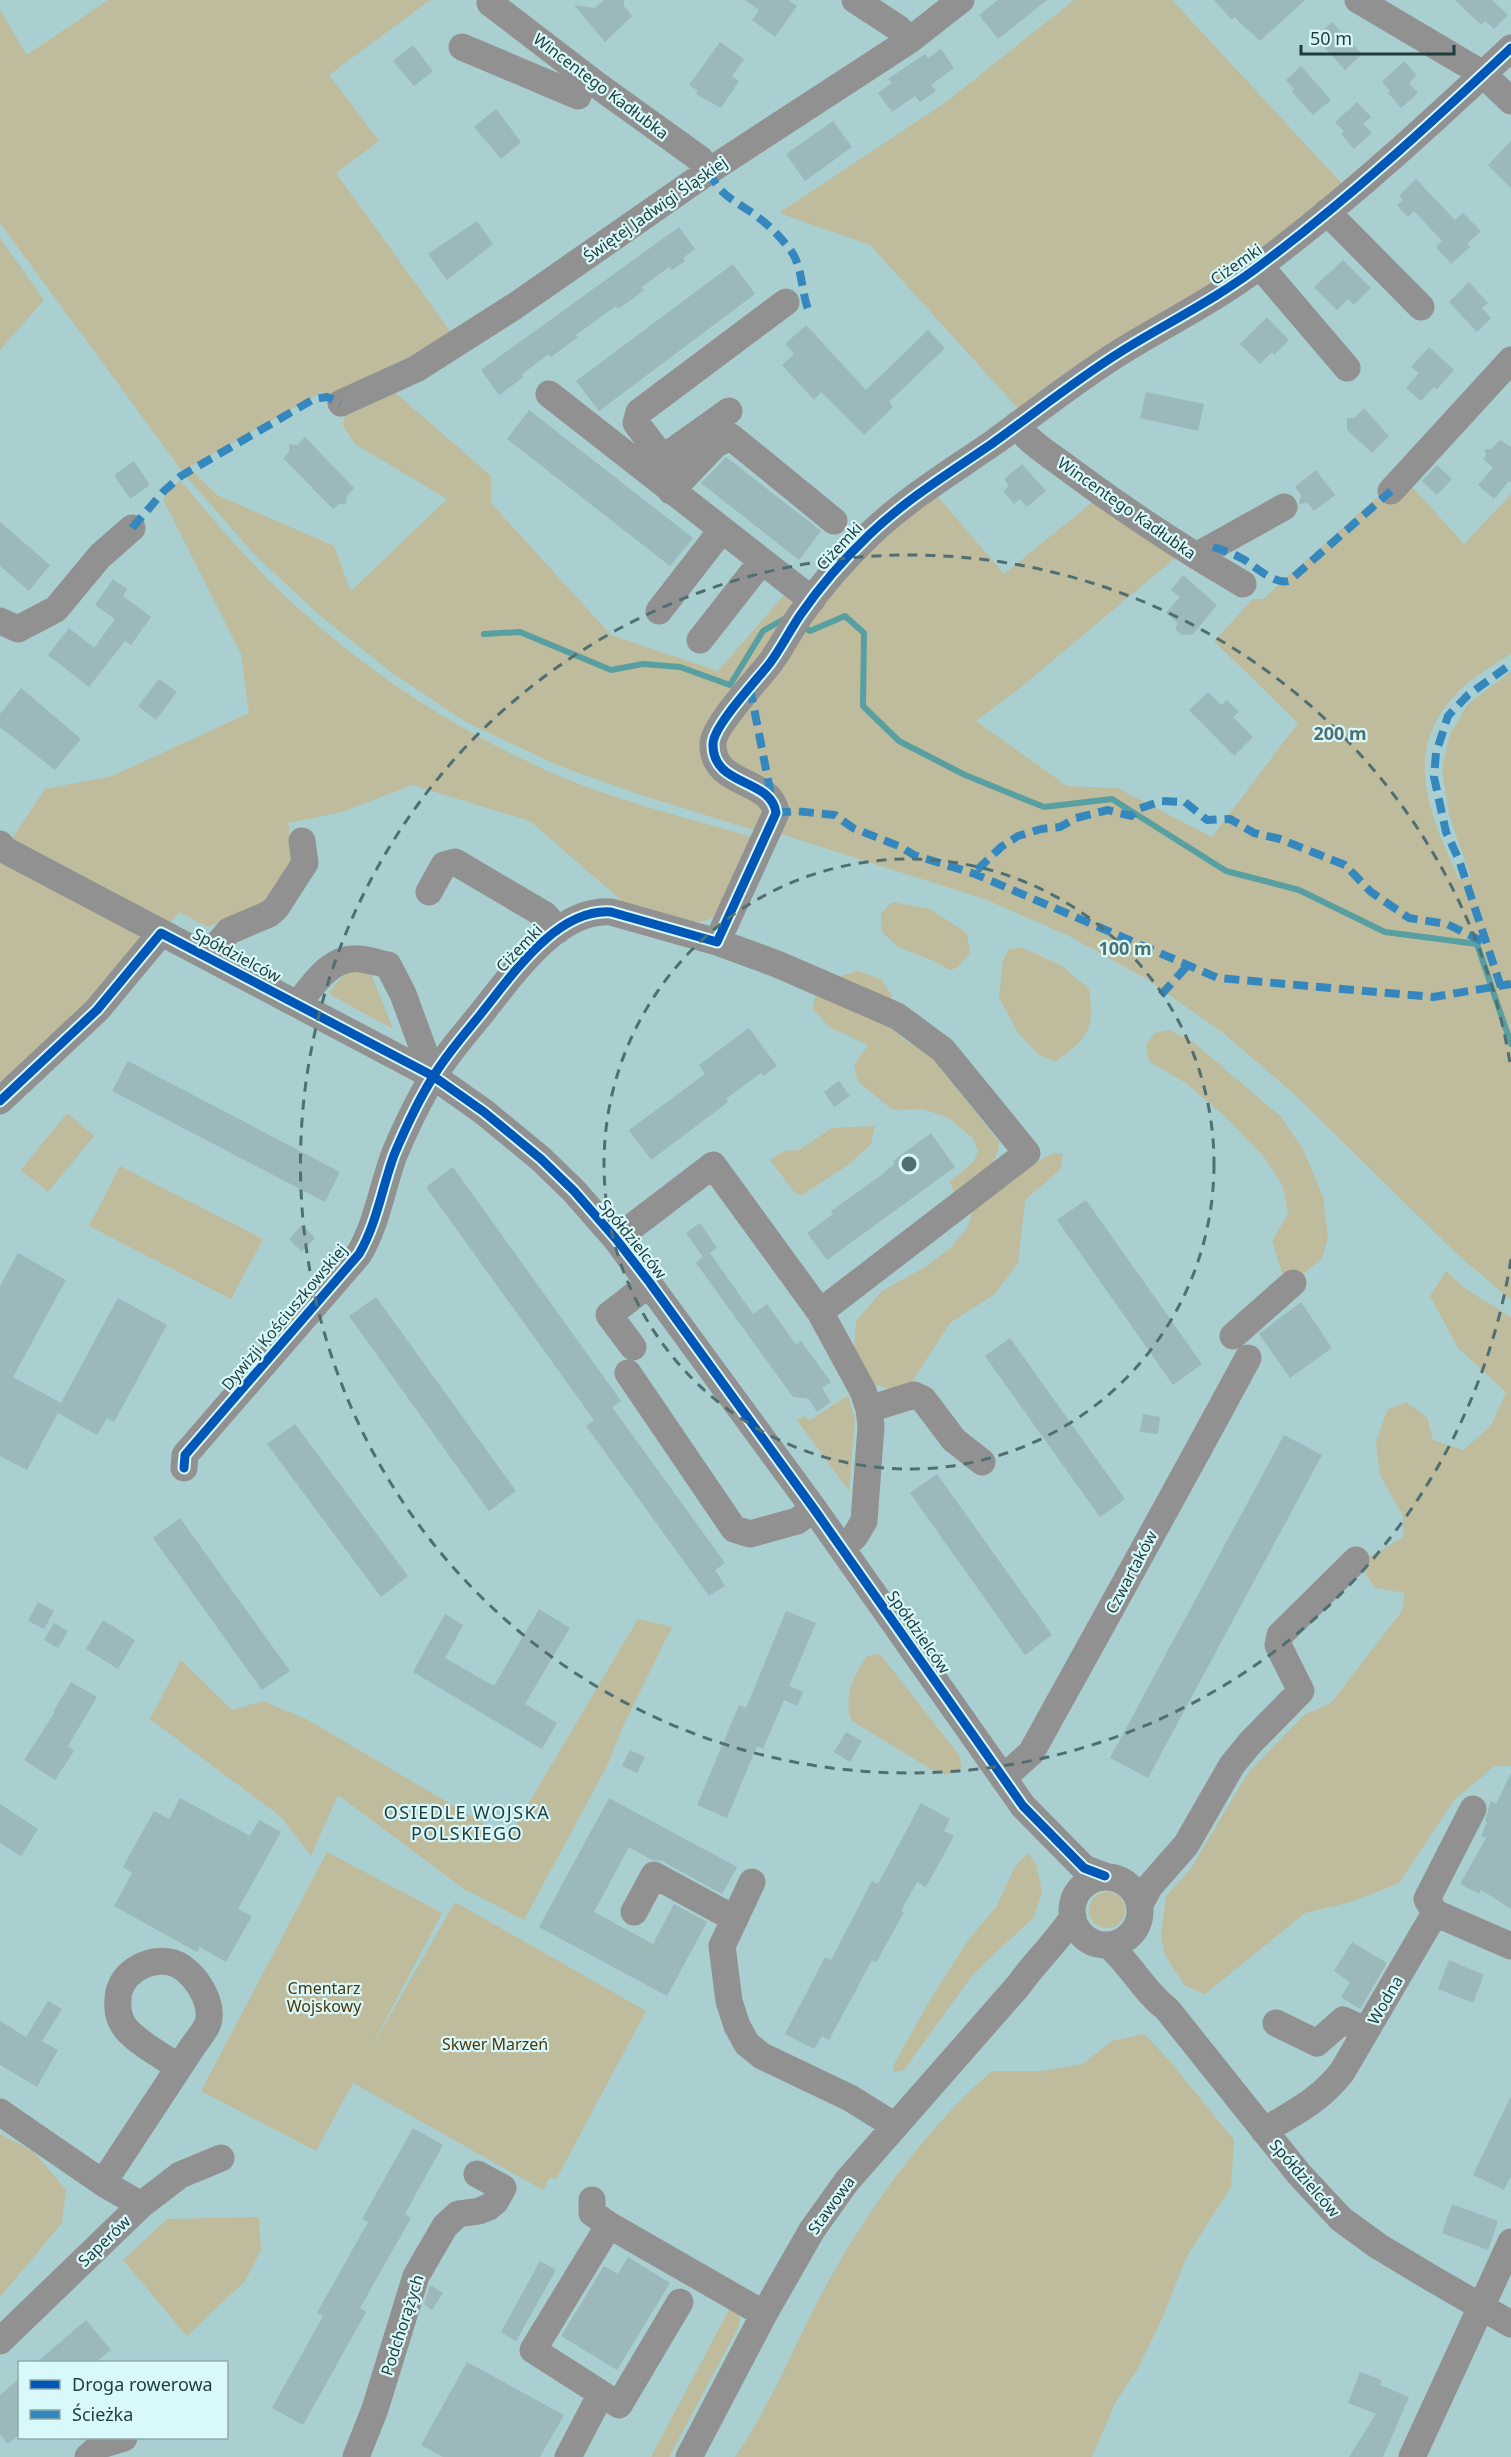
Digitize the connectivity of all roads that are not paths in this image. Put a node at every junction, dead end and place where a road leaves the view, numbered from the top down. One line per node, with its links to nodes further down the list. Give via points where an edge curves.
1 (855, 0): 5 (street)
2 (960, 0): 5 (street, Świętej Jadwigi Śląskiej)
3 (1359, 0): 8 (street)
4 (490, 3): 9 (street, Wincentego Kadłubka)
5 (910, 40): 11 (street, Świętej Jadwigi Śląskiej)
6 (462, 47): 9 (street)
7 (1511, 48): 8 (street, Ciżemki)
8 (1484, 74): 10 (street); 12 (street, Ciżemki)
9 (579, 96): 11 (street, Wincentego Kadłubka, via 700,159)
10 (1511, 101)
11 (709, 171): 19 (street, Świętej Jadwigi Śląskiej, via 516,306 426,363)
12 (1328, 212): 13 (street, Ciżemki); 15 (street)
13 (1260, 266): 17 (street); 21 (street, Ciżemki, via 1216,297 1104,363)
14 (786, 302): 22 (street, via 639,412 636,423)
15 (1421, 307)
16 (1511, 360): 24 (street)
17 (1347, 368)
18 (549, 394): 23 (street)
19 (340, 403)
20 (729, 411): 22 (street)
21 (1017, 425): 29 (street, Wincentego Kadłubka, via 1031,441 1085,481); 33 (street, Ciżemki, via 899,507 847,558)
22 (663, 458): 23 (street)
23 (676, 486): 26 (street, via 716,444 731,437); 28 (street)
24 (1391, 491)
25 (1284, 507): 29 (street)
26 (834, 522)
27 (132, 528): 34 (street, via 100,556 56,609 18,630)
28 (722, 531): 30 (street); 32 (street)
29 (1196, 556): 31 (street, Wincentego Kadłubka)
30 (761, 562): 33 (street); 35 (street)
31 (1243, 584)
32 (659, 611)
33 (801, 615): 41 (street, Ciżemki, via 712,742 724,772 765,794 772,800 776,813)
34 (0, 621)
35 (700, 640)
36 (303, 841): 42 (street, via 305,863 276,908 229,931)
37 (0, 844): 40 (street, Spółdzielców)
38 (429, 892): 39 (street, via 444,865 455,862 545,915)
39 (558, 930): 41 (street, Ciżemki, via 596,911 611,912); 44 (street, Ciżemki, via 511,977)
40 (161, 933): 42 (street, Spółdzielców); 45 (street, via 97,1010)
41 (717, 942): 49 (street, via 897,1016 943,1050 1027,1153)
42 (208, 956): 43 (street, Spółdzielców)
43 (298, 1004): 44 (street, Spółdzielców); 44 (street, via 332,965 358,958 388,965 403,994)
44 (433, 1076): 46 (street, Spółdzielców, via 541,1159); 52 (street, Dywizji Kościuszkowskiej, via 394,1155 369,1236 359,1254 185,1455)
45 (0, 1101)
46 (616, 1239): 47 (street, Spółdzielców); 49 (street, via 713,1164)
47 (650, 1283): 53 (street, Spółdzielców); 53 (street, via 609,1315 631,1360 734,1529 750,1534 797,1521)
48 (1293, 1283): 56 (street, Czwartaków, via 1240,1347 1210,1430 1137,1563 1031,1753)
49 (820, 1312): 50 (street)
50 (869, 1409): 51 (street, via 914,1395 923,1399 954,1440); 54 (street, via 864,1521)
51 (982, 1462)
52 (184, 1468)
53 (814, 1509): 54 (street, Spółdzielców)
54 (842, 1548): 56 (street, Spółdzielców)
55 (1356, 1560): 59 (street, via 1280,1635 1278,1645 1300,1691 1232,1765)
56 (1003, 1778): 57 (street, Spółdzielców)
57 (1023, 1806): 60 (street, Spółdzielców, via 1084,1868); 62 (street, Spółdzielców, via 1067,1879)
58 (1473, 1809): 64 (street, via 1427,1899)
59 (1195, 1826): 60 (street, via 1156,1857 1135,1869); 65 (street, via 1186,1845 1150,1886)
60 (1109, 1876): 62 (street, via 1086,1882); 65 (street, via 1131,1887)
61 (752, 1882): 66 (street)
62 (1073, 1907): 67 (street, via 1081,1935); 69 (street, Stawowa, via 1063,1932)
63 (634, 1912): 66 (street, via 654,1875)
64 (1435, 1913): 68 (street); 72 (street, Wodna)
65 (1140, 1914): 67 (street, via 1127,1939); 70 (street, Spółdzielców, via 1138,1942)
66 (735, 1919): 75 (street, via 722,1946 724,1974 737,2026 747,2044 762,2056 850,2098)
67 (1103, 1945): 69 (street, Stawowa, via 1077,1948 1060,1956); 70 (street, Spółdzielców, via 1123,1958 1153,1999)
68 (1511, 1946)
69 (1018, 1986): 75 (street, Stawowa)
70 (1167, 2009): 76 (street, Spółdzielców)
71 (1276, 2023): 72 (street, via 1317,2043 1343,2020)
72 (1366, 2031): 76 (street, Wodna, via 1329,2089 1313,2103)
73 (179, 2067): 79 (street)
74 (0, 2112): 79 (street)
75 (895, 2126): 86 (street, Stawowa, via 847,2181 812,2230)
76 (1264, 2131): 85 (street, Spółdzielców, via 1341,2219)
77 (220, 2158): 81 (street, Saperów, via 180,2175)
78 (477, 2174): 92 (street, Podchorążych, via 503,2188 489,2207 458,2214 445,2226 416,2276)
79 (104, 2183): 81 (street)
80 (592, 2200): 82 (street, via 592,2213)
81 (141, 2205): 88 (street, Saperów)
82 (609, 2225): 86 (street); 89 (street, via 532,2350)
83 (1511, 2242): 85 (street)
84 (680, 2302): 89 (street, via 619,2405)
85 (1481, 2308): 87 (street, Spółdzielców); 95 (street)
86 (764, 2314): 94 (street, Stawowa)
87 (1511, 2324)
88 (0, 2341)
89 (601, 2394): 93 (street)
90 (121, 2439): 91 (street, via 101,2445)
91 (88, 2457)
92 (356, 2457)
93 (568, 2457)
94 (689, 2457)
95 (1412, 2457)

